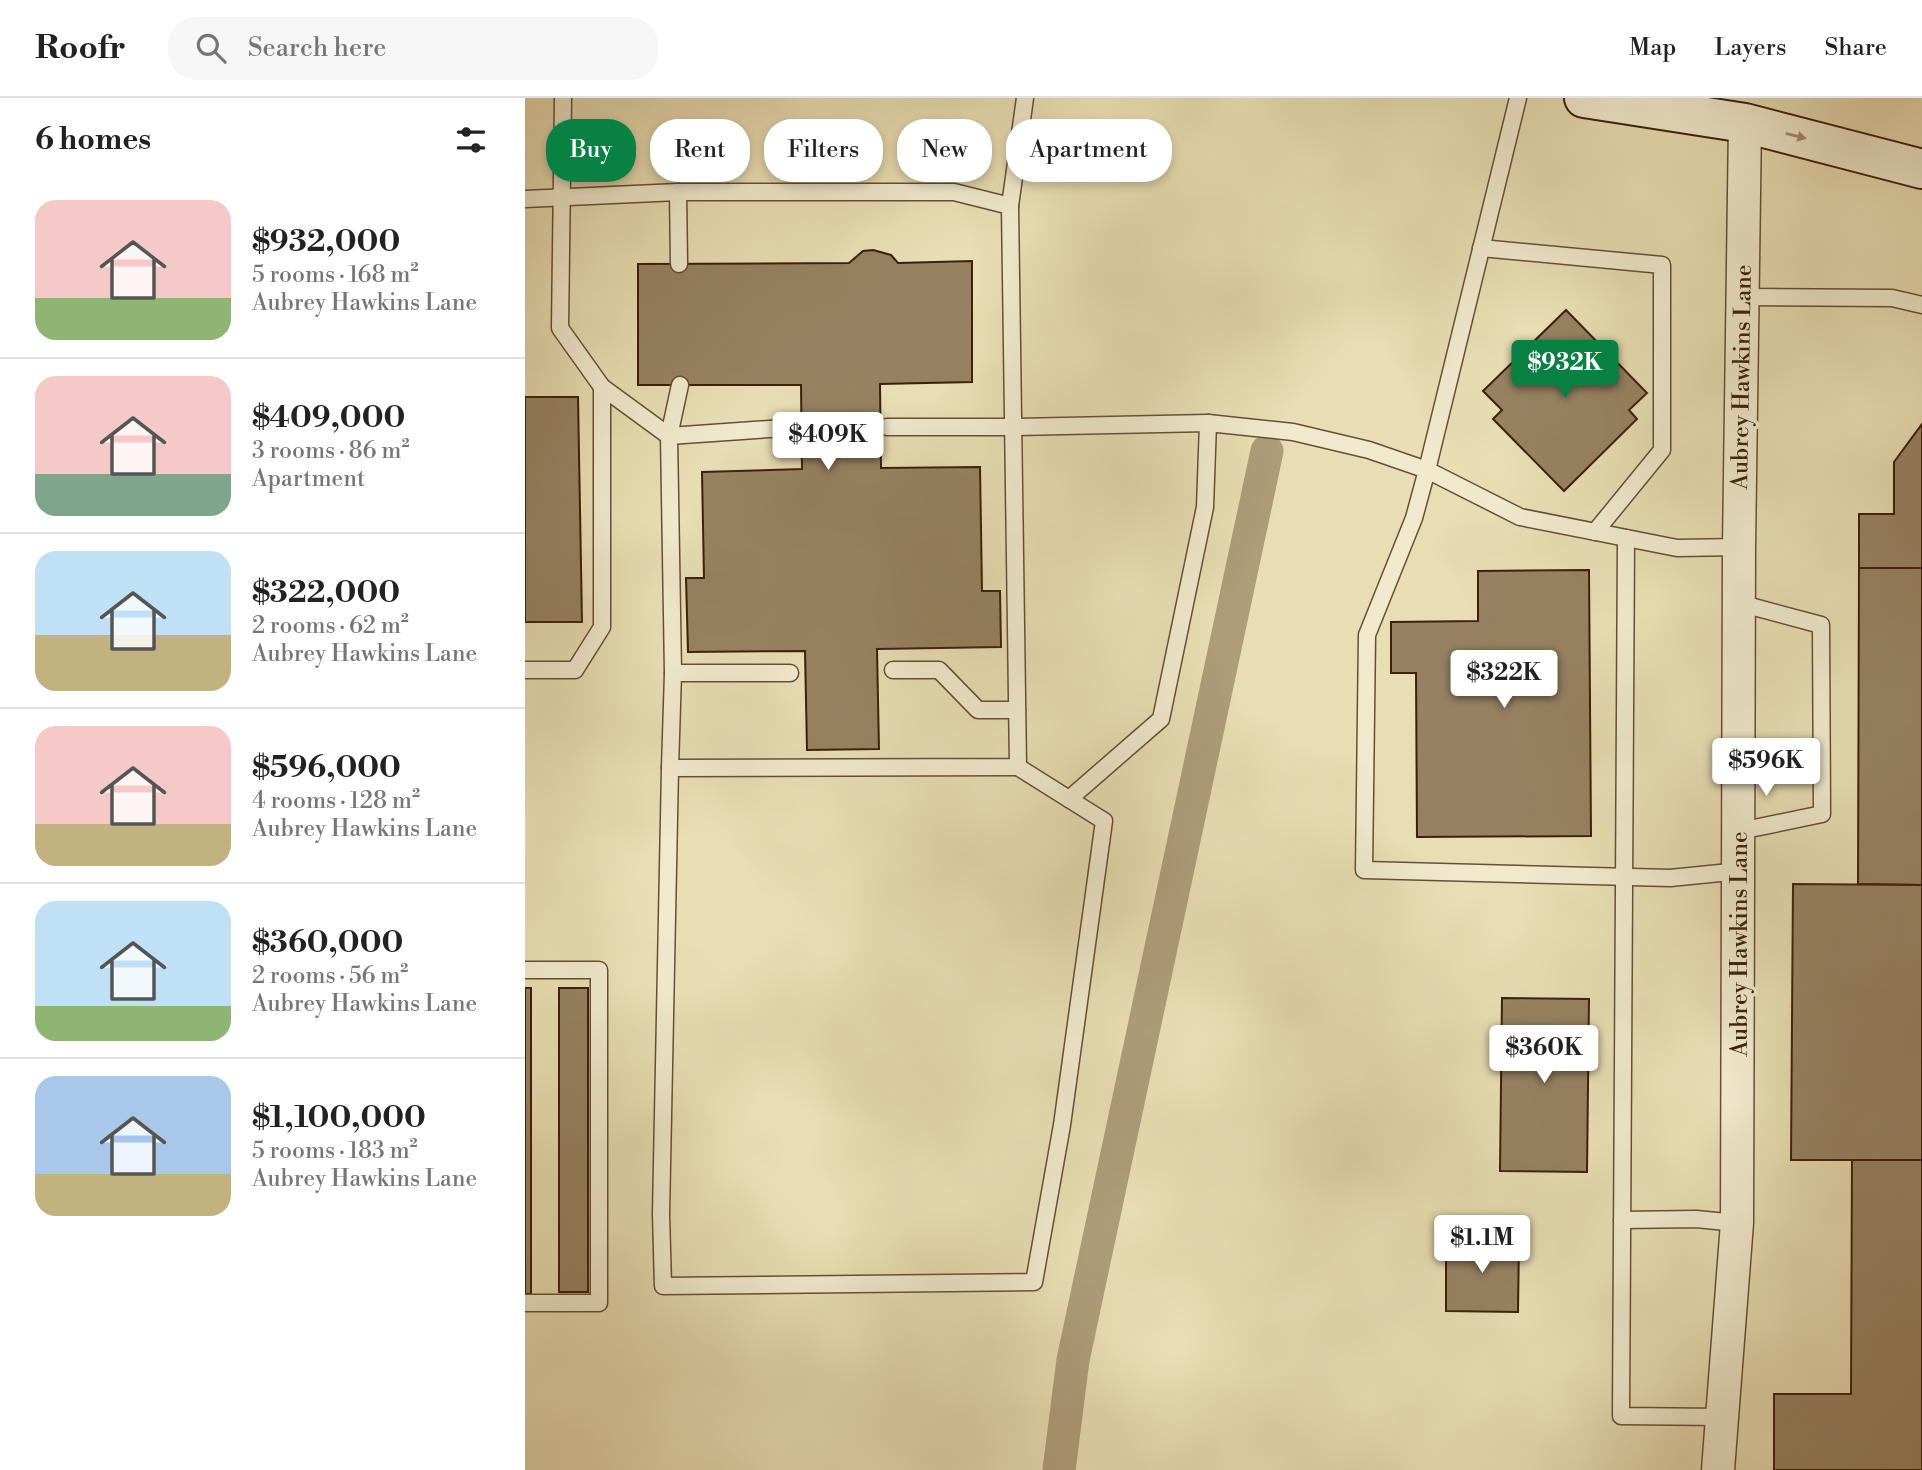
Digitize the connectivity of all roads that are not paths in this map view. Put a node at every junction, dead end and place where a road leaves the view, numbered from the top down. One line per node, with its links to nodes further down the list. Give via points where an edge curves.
1 (563, 98): 9 (lane)
2 (1025, 98): 10 (lane)
3 (1518, 98): 11 (lane)
4 (1584, 98): 5 (main road)
5 (1745, 123): 6 (main road, one-way to 6); 13 (street, Aubrey Hawkins Lane)
6 (1922, 169)
7 (678, 192): 9 (lane); 10 (lane, via 954,192); 12 (lane)
8 (525, 199): 9 (lane)
9 (561, 199): 16 (lane, via 560,328)
10 (1010, 206): 19 (lane)
11 (1481, 248): 22 (lane); 23 (lane, via 1662,265 1663,450)
12 (679, 264)
13 (1743, 297): 14 (lane, via 1892,298); 25 (street, Aubrey Hawkins Lane)
14 (1922, 305)
15 (680, 385): 21 (lane)
16 (602, 387): 21 (lane); 27 (lane, via 602,628 575,670)
17 (1208, 423): 19 (lane); 22 (lane, via 1293,432); 34 (lane, via 1205,507 1161,719)
18 (887, 427): 19 (lane)
19 (1013, 427): 31 (lane)
20 (783, 428): 21 (lane)
21 (669, 436): 29 (lane)
22 (1427, 470): 23 (lane, via 1520,517); 37 (lane, via 1414,518 1367,635 1364,870)
23 (1595, 532): 24 (lane)
24 (1626, 538): 25 (lane, via 1677,548); 37 (lane)
25 (1739, 547): 26 (street, Aubrey Hawkins Lane)
26 (1739, 603): 35 (street, Aubrey Hawkins Lane); 35 (lane, via 1821,625 1822,814)
27 (525, 670)
28 (893, 670): 31 (lane, via 939,670 978,710)
29 (673, 673): 30 (lane); 33 (lane)
30 (790, 673)
31 (1017, 710): 32 (lane)
32 (1018, 767): 33 (lane); 34 (lane)
33 (670, 768): 34 (lane, via 663,1286 1034,1282 1062,1125 1104,821)
34 (1069, 799)
35 (1740, 831): 36 (street, Aubrey Hawkins Lane)
36 (1740, 872): 37 (lane); 40 (street, Aubrey Hawkins Lane)
37 (1625, 877): 39 (lane)
38 (525, 970): 41 (lane, via 599,970 599,1303)
39 (1622, 1220): 40 (lane); 42 (lane, via 1621,1416)
40 (1737, 1223): 42 (street, Aubrey Hawkins Lane)
41 (525, 1303)
42 (1723, 1418): 43 (street, Aubrey Hawkins Lane)
43 (1718, 1470)

